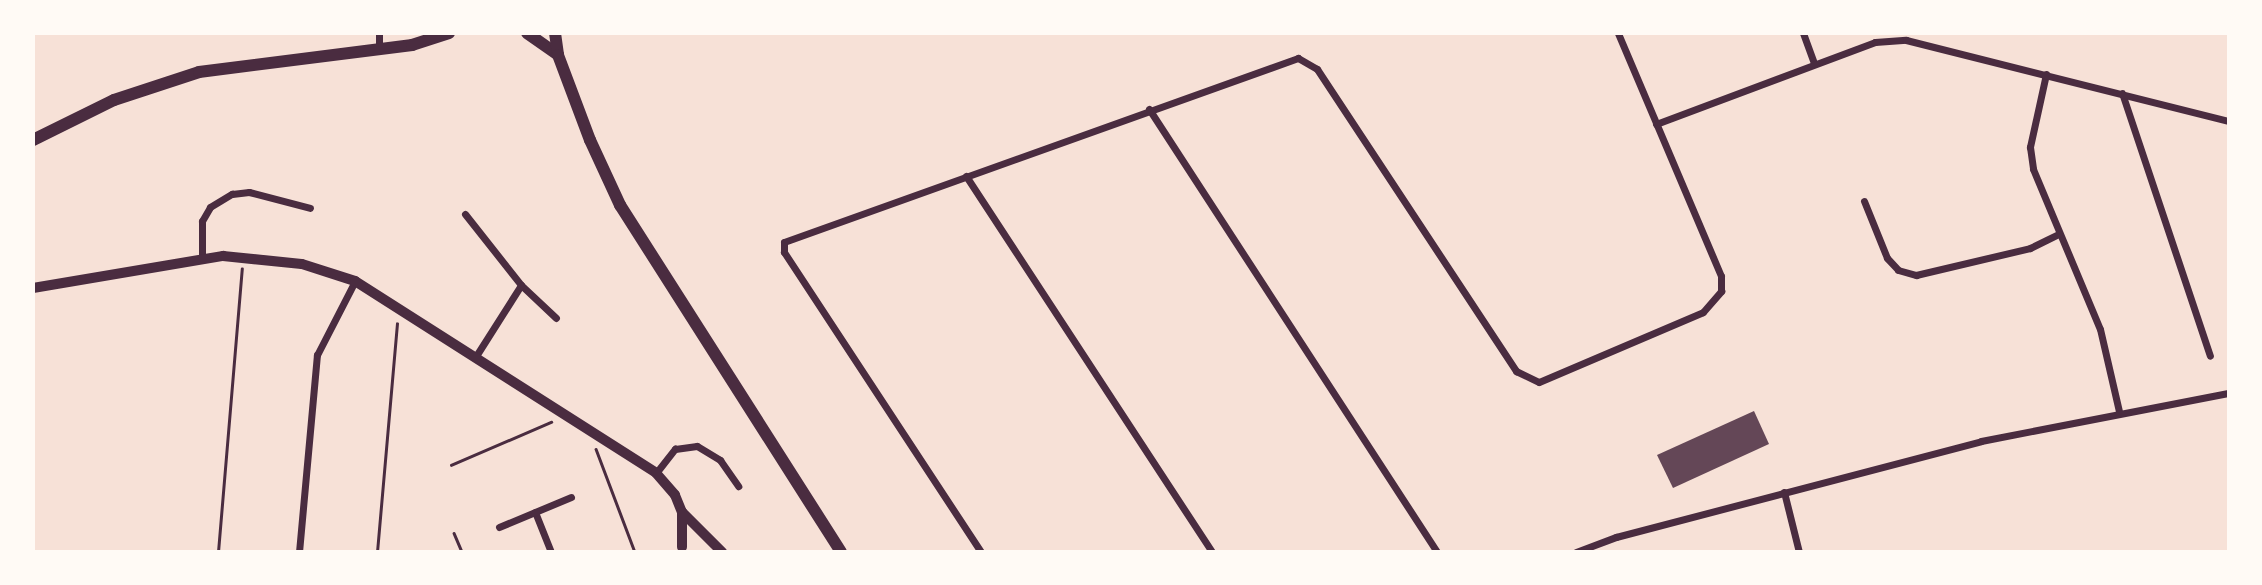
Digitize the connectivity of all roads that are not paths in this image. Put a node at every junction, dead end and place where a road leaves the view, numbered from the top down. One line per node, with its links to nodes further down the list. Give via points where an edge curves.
1 (379, 33): 7 (street)
2 (449, 33): 7 (main road, via 429,42)
3 (527, 33): 8 (main road)
4 (555, 33): 8 (main road)
5 (1618, 33): 14 (street)
6 (1803, 33): 9 (street)
7 (379, 50): 15 (main road, via 199,72 126,95)
8 (558, 55): 42 (main road, via 620,205)
9 (1814, 63): 10 (street, via 1875,42 1906,40); 14 (street)
10 (2046, 74): 11 (street); 20 (street, via 2030,147 2033,169)
11 (2122, 93): 13 (street); 27 (street)
12 (1149, 109): 14 (street, via 1288,60 1308,60 1516,371 1539,382 1703,312 1721,290 1721,276); 16 (street); 45 (street)
13 (2229, 121)
14 (1656, 124)
15 (33, 140)
16 (966, 176): 43 (street, via 784,242 784,252); 44 (street)
17 (1864, 201): 20 (street, via 1887,258 1898,270 1916,275 2030,248)
18 (310, 208): 21 (street, via 249,192 232,194 210,207 202,220)
19 (465, 214): 23 (street)
20 (2059, 234): 29 (street, via 2100,329)
21 (202, 258): 22 (street, via 243,256 302,264); 24 (street)
22 (355, 281): 26 (street); 39 (street, via 317,355)
23 (521, 285): 25 (street); 26 (street)
24 (33, 288)
25 (556, 318)
26 (476, 356): 30 (street)
27 (2210, 356)
28 (2229, 393): 29 (street)
29 (2119, 411): 32 (street)
30 (656, 473): 31 (street, via 675,449 698,446 720,460); 35 (street, via 675,495)
31 (738, 486)
32 (1784, 492): 46 (street); 47 (street)
33 (571, 497): 34 (street)
34 (535, 512): 36 (street); 40 (street)
35 (682, 512): 37 (street); 38 (street)
36 (499, 527)
37 (706, 536): 38 (street, via 690,539); 41 (street, via 717,542)
38 (681, 549)
39 (299, 552)
40 (551, 552)
41 (722, 552)
42 (841, 552)
43 (981, 552)
44 (1212, 552)
45 (1437, 552)
46 (1576, 552)
47 (1799, 552)

